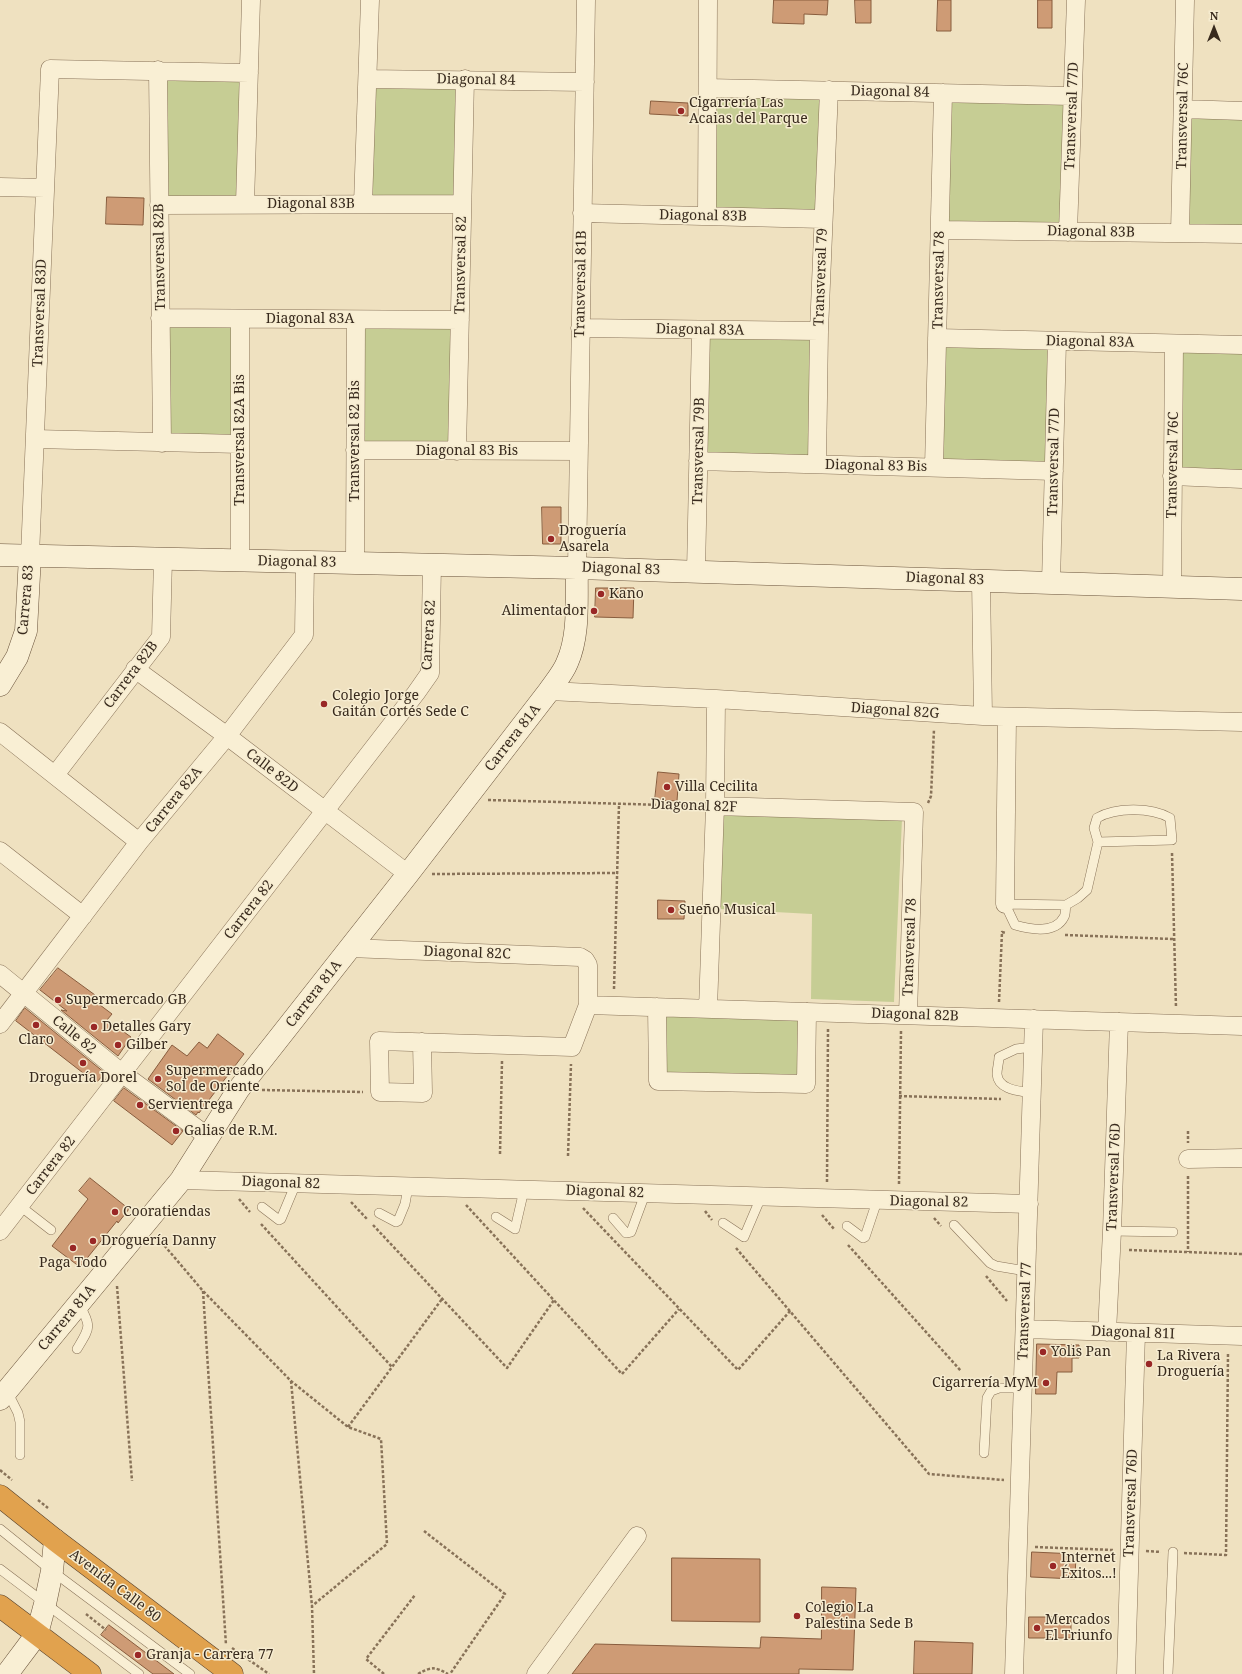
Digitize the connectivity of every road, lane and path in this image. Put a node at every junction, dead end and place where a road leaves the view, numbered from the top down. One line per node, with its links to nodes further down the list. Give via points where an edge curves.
1 (251, 0): 8 (street)
2 (370, 0): 9 (street)
3 (586, 0): 11 (street, Transversal 81B)
4 (708, 0): 12 (street)
5 (1076, 0): 15 (street, Transversal 77D)
6 (1185, 0): 16 (street, Transversal 76C)
7 (158, 70): 8 (street); 19 (street, Transversal 83D, via 50,69); 23 (street, Transversal 82B)
8 (249, 73): 20 (street)
9 (368, 79): 10 (street, Diagonal 84); 21 (street)
10 (465, 79): 11 (street, Diagonal 84); 22 (street, Transversal 82)
11 (584, 82): 24 (street, Transversal 81B)
12 (708, 88): 13 (street, Diagonal 84); 25 (street)
13 (829, 90): 14 (street, Diagonal 84); 26 (street, Transversal 79)
14 (943, 93): 15 (street, Diagonal 84); 27 (street, Transversal 78)
15 (1072, 96): 28 (street, Transversal 77D)
16 (1184, 109): 17 (street); 29 (street, Transversal 76C)
17 (1242, 111)
18 (0, 187): 19 (street)
19 (45, 188): 42 (street, Transversal 83D)
20 (245, 204): 21 (street, Diagonal 83B); 23 (street, Diagonal 83B)
21 (363, 204): 22 (street, Diagonal 83B)
22 (462, 204): 34 (street, Transversal 82)
23 (159, 205): 31 (street, Transversal 82B)
24 (582, 213): 25 (street, Diagonal 83B); 35 (street, Transversal 81B)
25 (707, 216): 26 (street, Diagonal 83B)
26 (824, 219): 37 (street, Transversal 79)
27 (940, 230): 28 (street, Diagonal 83B); 38 (street, Transversal 78)
28 (1068, 232): 29 (street, Diagonal 83B)
29 (1180, 233): 30 (street, Diagonal 83B)
30 (1242, 234)
31 (160, 318): 32 (street, Diagonal 83A); 43 (street, Transversal 82B)
32 (240, 319): 33 (street, Diagonal 83A); 44 (street, Transversal 82A Bis)
33 (356, 320): 34 (street, Diagonal 83A); 45 (street, Transversal 82 Bis)
34 (460, 320): 46 (street, Transversal 82)
35 (580, 328): 36 (street, Diagonal 83A); 47 (street, Transversal 81B)
36 (701, 330): 37 (street, Diagonal 83A); 48 (street, Transversal 79B)
37 (819, 331): 49 (street, Transversal 79)
38 (937, 338): 39 (street, Diagonal 83A); 50 (street, Transversal 78)
39 (1057, 341): 40 (street, Diagonal 83A); 51 (street, Transversal 77D)
40 (1174, 344): 41 (street, Diagonal 83A); 52 (street, Transversal 76C)
41 (1242, 345)
42 (35, 439): 43 (street); 55 (street, Transversal 83D)
43 (162, 443): 44 (street)
44 (240, 444): 57 (street, Transversal 82A Bis)
45 (355, 450): 46 (street, Diagonal 83 Bis); 59 (street, Transversal 82 Bis)
46 (457, 451): 47 (street, Diagonal 83 Bis)
47 (578, 451): 61 (street, Transversal 81B)
48 (698, 461): 49 (street, Diagonal 83 Bis); 62 (street, Transversal 79B)
49 (817, 464): 50 (street, Diagonal 83 Bis)
50 (934, 468): 51 (street, Diagonal 83 Bis)
51 (1054, 470): 64 (street, Transversal 77D)
52 (1172, 476): 53 (street); 65 (street, Transversal 76C)
53 (1242, 479)
54 (0, 555): 55 (street, Diagonal 83)
55 (30, 556): 56 (street, Diagonal 83); 68 (street, Carrera 83, via 26,631 17,657)
56 (163, 559): 57 (street, Diagonal 83); 67 (street, Carrera 82B, via 161,637)
57 (240, 561): 58 (street, Diagonal 83)
58 (304, 562): 59 (street, Diagonal 83); 76 (street, Carrera 82A, via 304,636)
59 (355, 563): 60 (street, Diagonal 83)
60 (432, 565): 61 (street, Diagonal 83); 81 (street, Carrera 82, via 430,673)
61 (577, 568): 62 (street, Diagonal 83); 69 (street, Carrera 81A, via 576,632 572,652)
62 (696, 572): 63 (street, Diagonal 83)
63 (982, 580): 64 (street, Diagonal 83); 72 (street)
64 (1051, 583): 65 (street, Diagonal 83)
65 (1172, 587): 66 (street, Diagonal 83)
66 (1242, 589)
67 (135, 669): 76 (street, Calle 82D); 77 (street, Carrera 82B)
68 (0, 685)
69 (549, 691): 70 (street, Diagonal 82G); 88 (street, Carrera 81A)
70 (716, 699): 71 (street, Diagonal 82G); 80 (street)
71 (934, 713): 72 (street, Diagonal 82G); 82 (path, via 931,796 928,803)
72 (983, 716): 73 (street, Diagonal 82G)
73 (1007, 717): 74 (street, Diagonal 82G); 89 (street)
74 (1242, 722)
75 (0, 732): 77 (street)
76 (227, 736): 81 (street, Calle 82D); 84 (street, Carrera 82A)
77 (55, 775): 84 (street)
78 (482, 800): 79 (path, Diagonal 82F)
79 (619, 804): 80 (path, Diagonal 82F); 87 (path)
80 (715, 806): 82 (street, Diagonal 82F); 101 (street)
81 (325, 812): 88 (street, Calle 82D); 115 (street, Carrera 82)
82 (914, 812): 104 (street, Transversal 78)
83 (1172, 840): 85 (lane); 85 (lane, via 1170,818 1162,813 1117,810 1097,818 1094,828); 94 (path)
84 (139, 842): 91 (street, Carrera 82A)
85 (1098, 842): 90 (lane, via 1087,890)
86 (0, 851): 91 (street)
87 (618, 873): 88 (path); 99 (path)
88 (408, 874): 95 (street, Carrera 81A)
89 (1005, 904): 90 (lane); 90 (lane, via 1015,925 1029,929 1046,929 1058,923 1064,917)
90 (1066, 905)
91 (83, 916): 97 (street, Carrera 82A)
92 (1010, 933): 105 (path, via 1002,932)
93 (1064, 935): 94 (path)
94 (1173, 939): 109 (path)
95 (349, 948): 98 (street, Diagonal 82C, via 580,957 588,964); 116 (street, Carrera 81A)
96 (0, 974): 97 (street, Calle 82)
97 (23, 993): 108 (street, Carrera 82A); 115 (street, Calle 82)
98 (588, 1005): 99 (street, Diagonal 82B); 113 (street)
99 (614, 1005): 100 (street, Diagonal 82B)
100 (657, 1007): 101 (street, Diagonal 82B); 102 (street, via 658,1081 806,1084)
101 (708, 1009): 102 (street, Diagonal 82B)
102 (807, 1012): 103 (street, Diagonal 82B)
103 (828, 1013): 104 (street, Diagonal 82B); 138 (path)
104 (908, 1015): 105 (street, Diagonal 82B); 118 (path, Transversal 78, via 900,1033)
105 (998, 1018): 106 (street, Diagonal 82B)
106 (1034, 1020): 107 (street, Diagonal 82B); 114 (street, Transversal 77)
107 (1119, 1022): 109 (street, Diagonal 82B); 155 (street, Transversal 76D)
108 (0, 1024)
109 (1177, 1024): 110 (street, Diagonal 82B)
110 (1242, 1026)
111 (422, 1042): 112 (street); 117 (street, via 379,1041); 117 (street, via 423,1093)
112 (502, 1046): 113 (street); 122 (path)
113 (572, 1047): 123 (path)
114 (1033, 1047): 119 (street, Transversal 77); 119 (lane, via 1016,1049 1000,1057 997,1075 1003,1084 1011,1089)
115 (123, 1074): 121 (street, Calle 82); 142 (street, Carrera 82)
116 (238, 1090): 117 (path); 121 (street, Carrera 81A)
117 (380, 1092)
118 (899, 1096): 119 (path); 139 (path, Transversal 78)
119 (1032, 1096): 141 (street, Transversal 77)
120 (1188, 1131): 125 (path)
121 (207, 1136): 126 (street, Carrera 81A)
122 (500, 1154)
123 (568, 1156)
124 (1242, 1158): 125 (street)
125 (1188, 1159): 161 (path)
126 (181, 1180): 127 (street, Diagonal 82); 150 (street, Carrera 81A)
127 (222, 1181): 128 (street, Diagonal 82); 145 (path)
128 (296, 1183): 129 (street, Diagonal 82); 143 (lane, via 281,1219)
129 (334, 1184): 130 (street, Diagonal 82); 166 (path)
130 (408, 1187): 131 (street, Diagonal 82); 144 (lane, via 398,1221)
131 (449, 1188): 132 (street, Diagonal 82); 167 (path)
132 (524, 1190): 133 (street, Diagonal 82); 146 (lane, via 516,1229)
133 (566, 1191): 134 (street, Diagonal 82); 169 (path)
134 (645, 1194): 135 (street, Diagonal 82); 147 (lane, via 630,1232 626,1233)
135 (690, 1194): 136 (street, Diagonal 82); 149 (path)
136 (761, 1197): 137 (street, Diagonal 82); 149 (lane, via 744,1237)
137 (807, 1198): 138 (street, Diagonal 82); 156 (path)
138 (827, 1198): 140 (street, Diagonal 82)
139 (899, 1200): 140 (street, Diagonal 82); 141 (street, Diagonal 82)
140 (877, 1201): 152 (lane, via 865,1238)
141 (1029, 1204): 164 (street, Transversal 77)
142 (20, 1206): 153 (lane); 154 (street, Carrera 82)
143 (262, 1207)
144 (379, 1213)
145 (254, 1216)
146 (496, 1217)
147 (613, 1218)
148 (259, 1222): 176 (path)
149 (719, 1223)
150 (146, 1224): 163 (street, Carrera 81A); 165 (path)
151 (954, 1225): 164 (lane, via 990,1263)
152 (847, 1226)
153 (51, 1230)
154 (0, 1231)
155 (1112, 1231): 157 (lane); 160 (street, Transversal 76D)
156 (838, 1232)
157 (1173, 1232)
158 (848, 1244): 177 (path)
159 (735, 1247): 170 (path)
160 (1111, 1250): 161 (path); 172 (street, Transversal 76D)
161 (1188, 1252): 162 (path)
162 (1242, 1254)
163 (116, 1261): 168 (street, Carrera 81A); 184 (path)
164 (1026, 1272): 171 (street, Transversal 77)
165 (203, 1291): 178 (path); 202 (path)
166 (442, 1299): 167 (path, via 507,1368); 176 (path)
167 (554, 1300): 169 (path, via 622,1374)
168 (80, 1304): 175 (lane, via 89,1325); 180 (street, Carrera 81A)
169 (679, 1309): 170 (path, via 738,1370)
170 (791, 1310): 185 (path, via 929,1474)
171 (1025, 1329): 172 (street, Diagonal 81I); 179 (street, Transversal 77)
172 (1107, 1332): 173 (street, Diagonal 81I)
173 (1136, 1332): 174 (street, Diagonal 81I); 213 (street, Transversal 76D)
174 (1235, 1336): 192 (path)
175 (77, 1349)
176 (392, 1367): 181 (path)
177 (961, 1372)
178 (291, 1381): 181 (path); 198 (path)
179 (1022, 1388): 182 (lane, via 991,1390 987,1398); 185 (street, Transversal 77)
180 (4, 1395): 183 (lane, via 18,1413)
181 (348, 1427): 198 (path, via 381,1439 387,1544)
182 (984, 1453)
183 (20, 1455)
184 (132, 1481)
185 (1019, 1481): 212 (street, Transversal 77)
186 (0, 1496): 190 (highway, Avenida Calle 80)
187 (0, 1529): 194 (lane)
188 (424, 1531): 210 (path, via 505,1594)
189 (637, 1536): 211 (street)
190 (55, 1540): 194 (street); 202 (highway, Avenida Calle 80)
191 (1173, 1552): 214 (lane)
192 (1226, 1555)
193 (0, 1569): 196 (lane)
194 (52, 1571): 196 (street); 206 (lane)
195 (415, 1595): 208 (path, via 366,1659)
196 (45, 1604): 201 (street); 205 (lane)
197 (0, 1606): 201 (highway)
198 (312, 1606): 207 (path)
199 (81, 1611): 200 (path)
200 (106, 1630)
201 (37, 1634): 203 (street); 204 (highway)
202 (230, 1673)
203 (7, 1674)
204 (90, 1674)
205 (139, 1674)
206 (190, 1674)
207 (314, 1674)
208 (384, 1674)
209 (418, 1674): 210 (path, via 427,1668 438,1668)
210 (449, 1674)
211 (536, 1674)
212 (1014, 1674)
213 (1126, 1674)
214 (1168, 1674)

